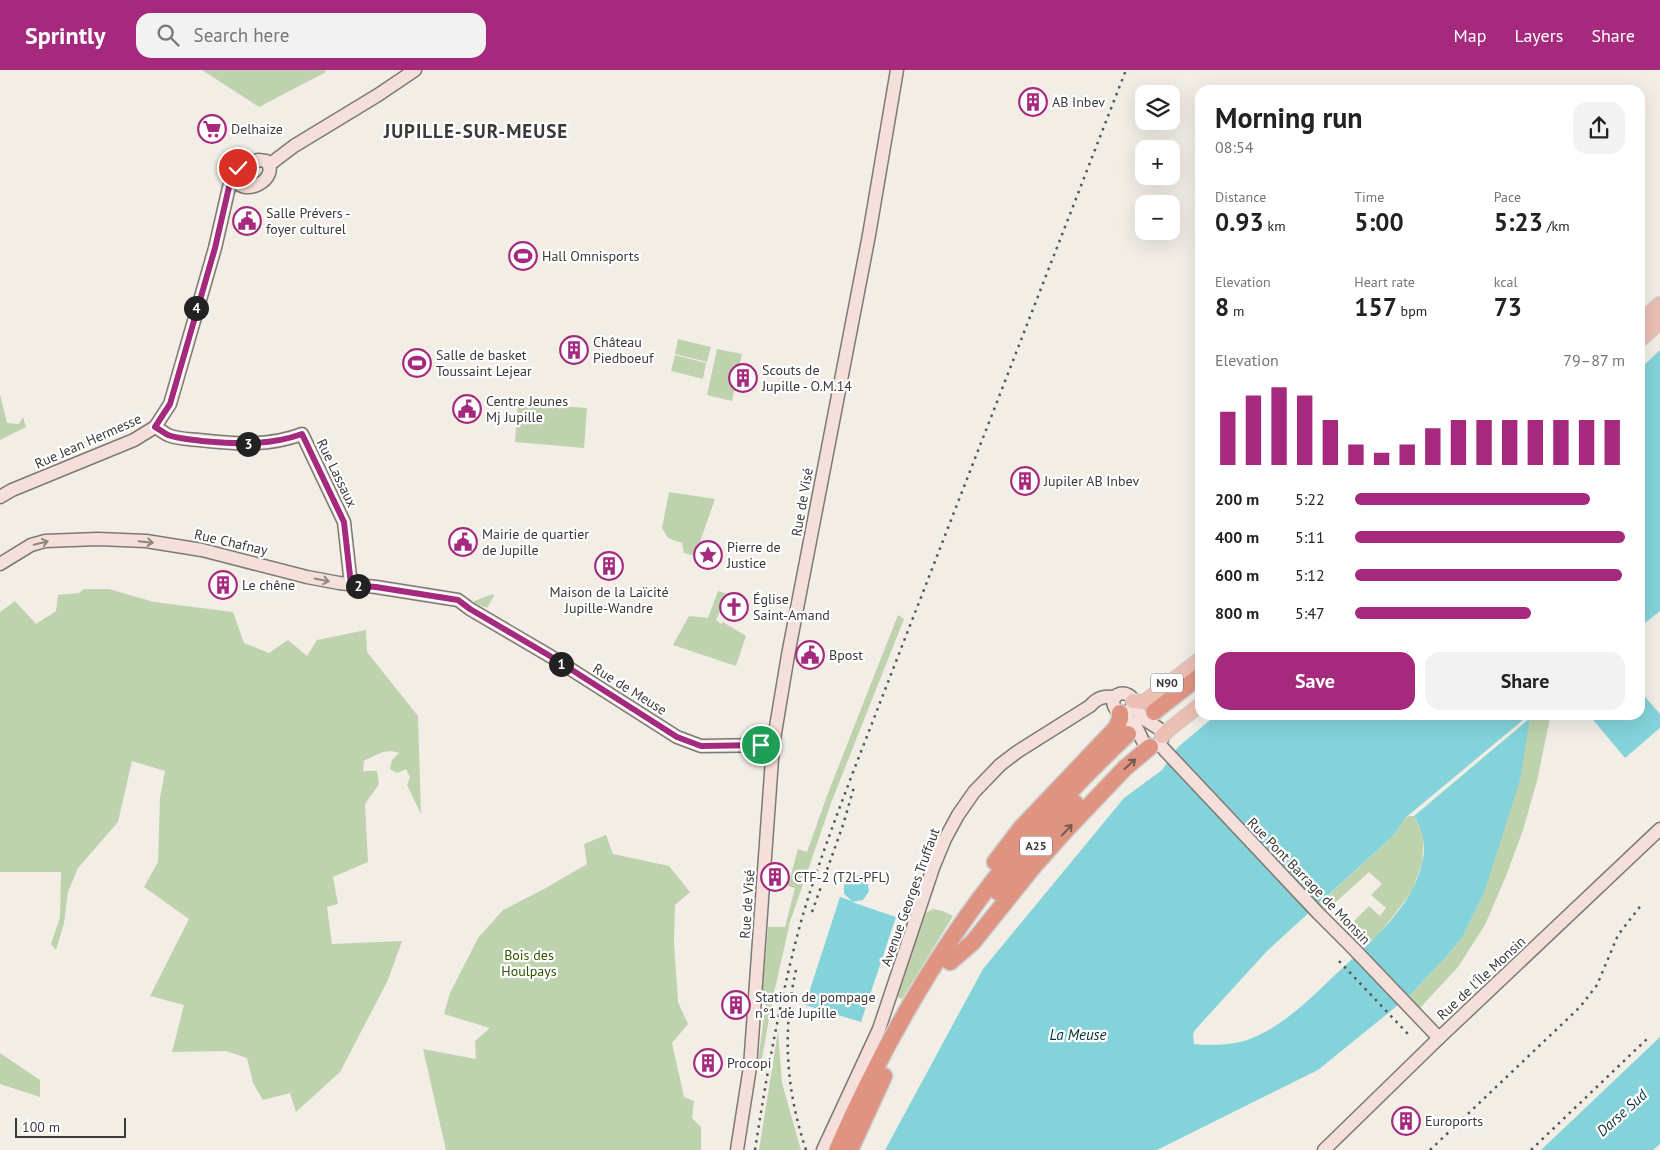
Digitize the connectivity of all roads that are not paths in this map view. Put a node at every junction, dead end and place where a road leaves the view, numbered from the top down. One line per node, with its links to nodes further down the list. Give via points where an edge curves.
1 (416, 70): 3 (street)
2 (897, 70): 26 (street, Rue de Visé)
3 (266, 163): 4 (street, via 258,160 240,166); 5 (street, via 270,173 267,178)
4 (233, 176): 5 (street, via 239,186); 6 (street, Rue Jean Hermesse)
5 (247, 187): 6 (street, Rue Jean Hermesse, via 235,198)
6 (222, 223): 15 (street, Rue Jean Hermesse, via 170,404)
7 (1660, 304): 9 (main road)
8 (1660, 315): 11 (main road)
9 (1645, 318)
10 (1660, 322): 13 (main road)
11 (1645, 328)
12 (1660, 331): 14 (main road)
13 (1645, 336)
14 (1645, 344)
15 (155, 427): 16 (street, Rue Jean Hermesse, via 134,440); 18 (street, Rue Lassaux, via 181,438 236,444 253,444 302,434 344,522)
16 (0, 497)
17 (0, 564): 18 (street, Rue Chafnay, one-way to 18, via 45,541 146,541 202,550 306,577)
18 (351, 585): 19 (street, Rue Chafnay)
19 (458, 600): 26 (street, Rue de Meuse, via 677,737 701,746)
20 (1195, 663): 23 (main road, N90, via 1144,702)
21 (1195, 682): 25 (highway, A25)
22 (1195, 695): 25 (highway, A25)
23 (1123, 706): 25 (street, Rue Pont Barrage de Monsin, via 1134,724); 28 (highway, via 1113,732 1009,842 948,933); 31 (street, Avenue Georges Truffaut, via 1100,698 1032,742 1000,765 974,792 955,820 936,861 876,1036)
24 (1195, 709): 25 (main road, N90, via 1167,730)
25 (1151, 735): 28 (highway, A25, one-way to 25, via 973,942 1034,866 1125,768); 28 (highway, A25, via 1043,820 994,880); 29 (street, Rue Pont Barrage de Monsin)
26 (773, 745): 30 (street, Rue de Visé, via 750,1067)
27 (1660, 830): 29 (street, Rue de l'Île Monsin)
28 (948, 955): 32 (highway, A25, via 908,1010 883,1053); 33 (highway, A25, via 884,1076)
29 (1438, 1038): 34 (street, Rue de l'Île Monsin)
30 (737, 1150)
31 (823, 1150)
32 (837, 1150)
33 (850, 1150)
34 (1324, 1150)

